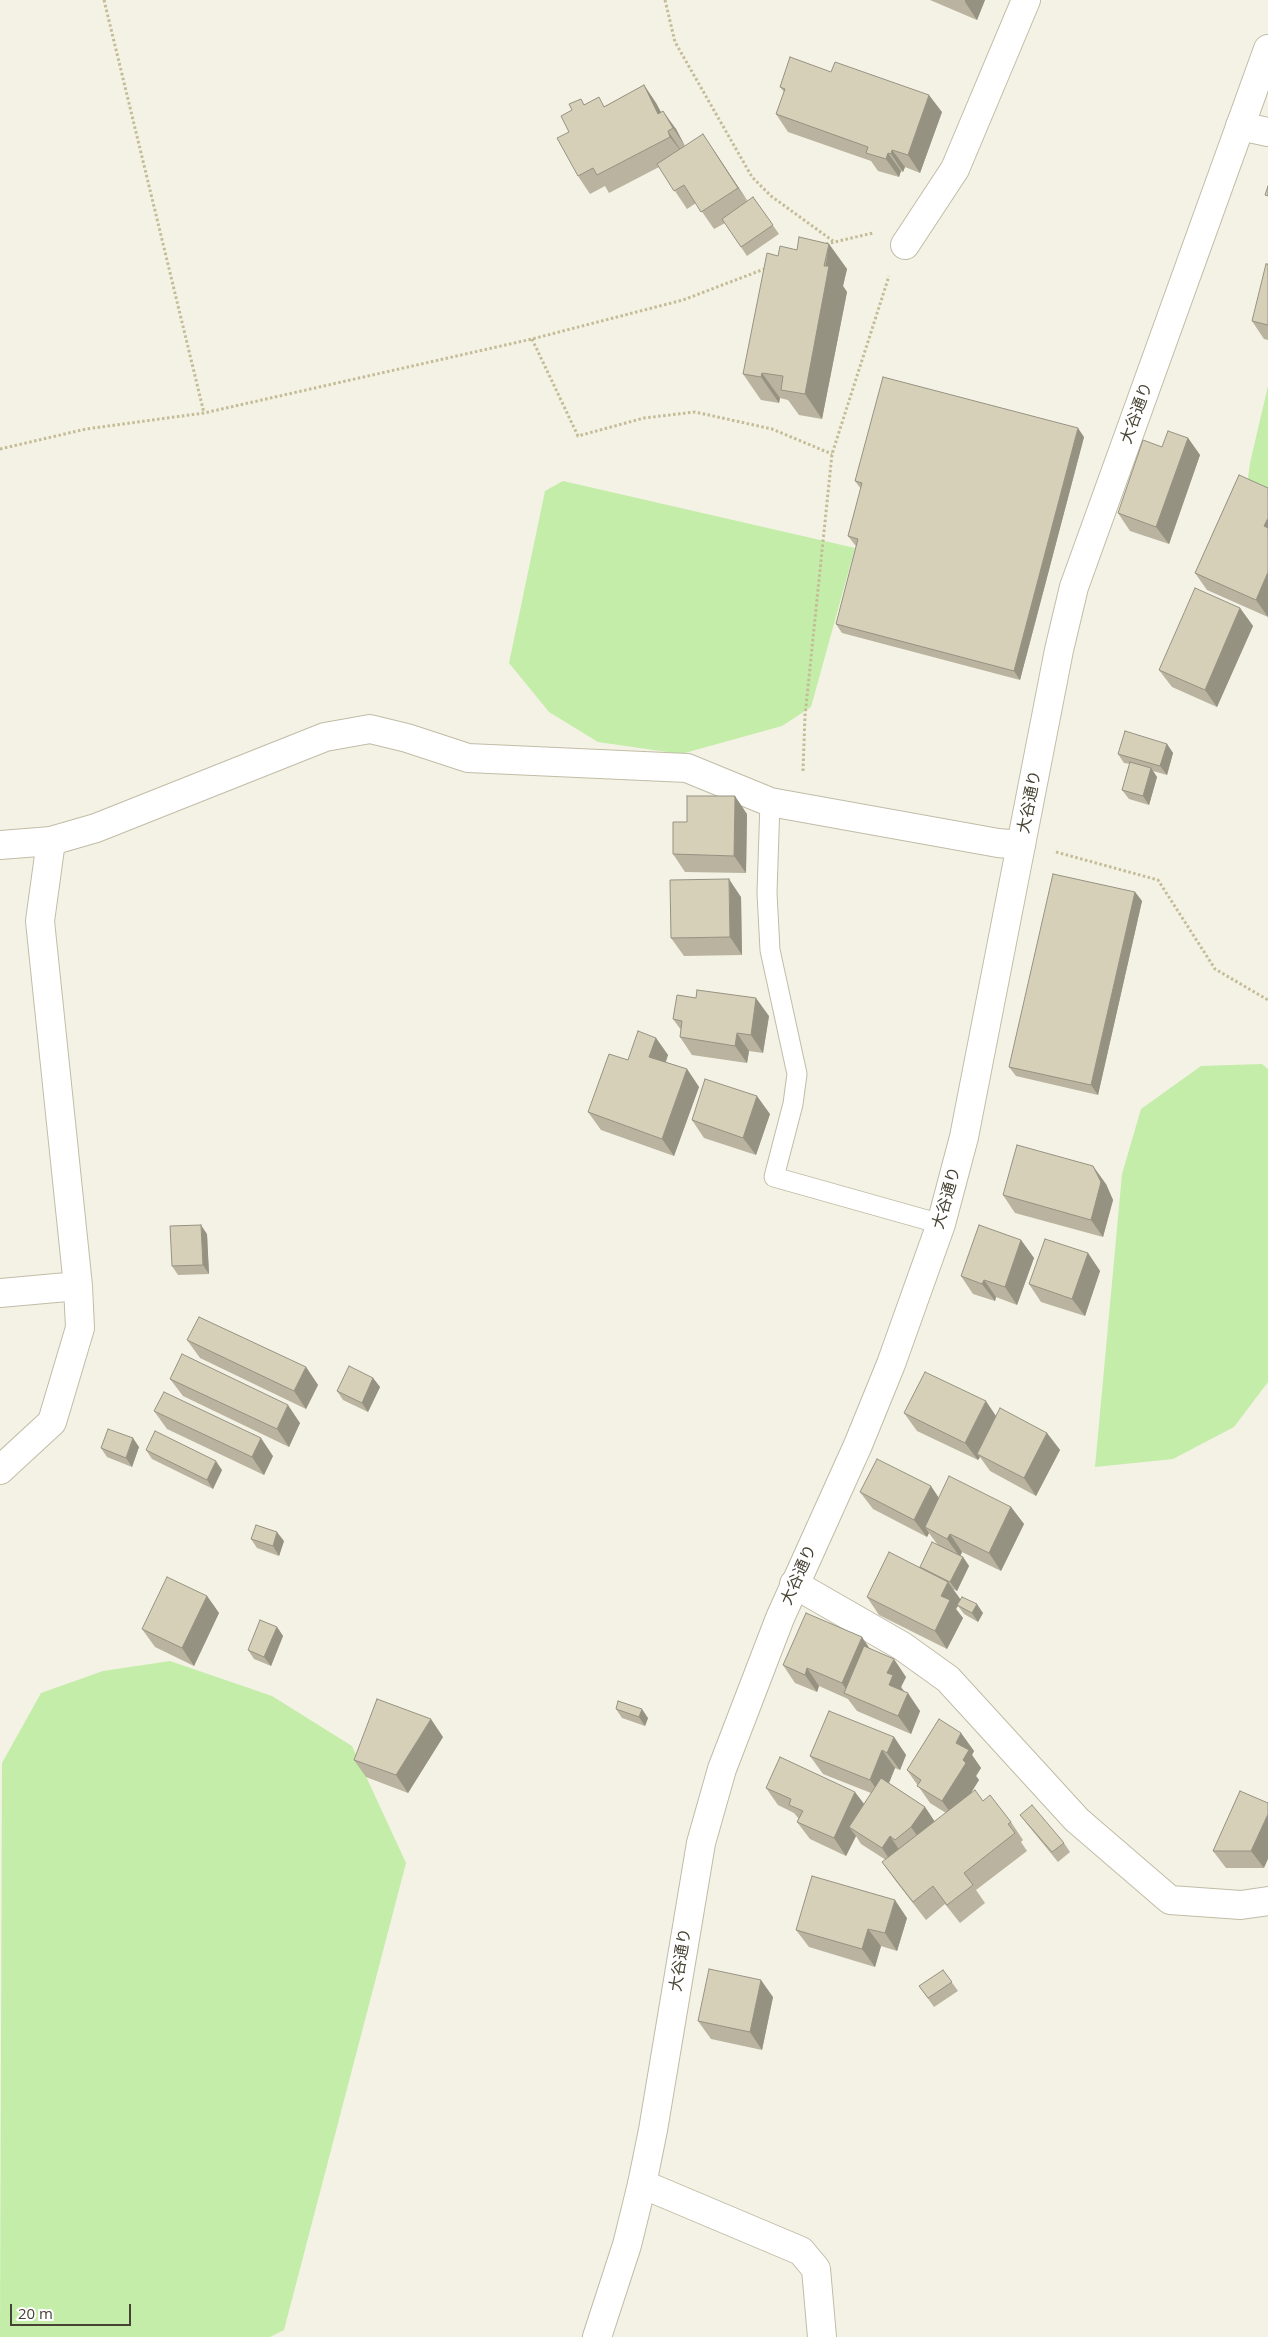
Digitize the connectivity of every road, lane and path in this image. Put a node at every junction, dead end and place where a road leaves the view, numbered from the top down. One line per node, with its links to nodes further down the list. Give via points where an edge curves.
1 (104, 0): 12 (path)
2 (665, 0): 7 (path, via 675,42 752,177 771,196)
3 (1026, 0): 9 (street, via 955,169)
4 (1268, 48): 5 (street, 大谷通り)
5 (1240, 126): 6 (street); 19 (street, 大谷通り, via 1074,587)
6 (1268, 132)
7 (834, 241): 8 (path); 9 (path, via 870,232)
8 (825, 245)
9 (905, 245): 14 (path, via 888,278)
10 (772, 266): 11 (path, via 683,300)
11 (532, 339): 12 (path); 14 (path, via 578,436 644,418 694,412 772,429)
12 (204, 413): 13 (path, via 86,429)
13 (0, 449)
14 (832, 454): 16 (path, via 805,716)
15 (770, 802): 16 (street); 17 (street, via 687,768 468,758 370,729 325,736 96,828); 21 (lane, via 767,893 770,950 797,1074 793,1104 774,1177)
16 (801, 808): 19 (street)
17 (51, 840): 18 (street); 22 (street, via 40,921)
18 (0, 845)
19 (1021, 845): 20 (path, via 1047,849 1158,880 1215,969); 21 (street, 大谷通り, via 964,1137)
20 (1268, 1000)
21 (941, 1224): 25 (street, 大谷通り, via 858,1445)
22 (78, 1286): 23 (street); 24 (street, via 80,1328 52,1422)
23 (0, 1293)
24 (0, 1470)
25 (794, 1584): 26 (street, via 902,1646 948,1679 1077,1820 1170,1900 1241,1905); 27 (street, 大谷通り, via 722,1769 701,1843)
26 (1268, 1901)
27 (642, 2184): 28 (street, 大谷通り); 29 (street, via 801,2251 816,2269)
28 (597, 2337)
29 (822, 2337)

